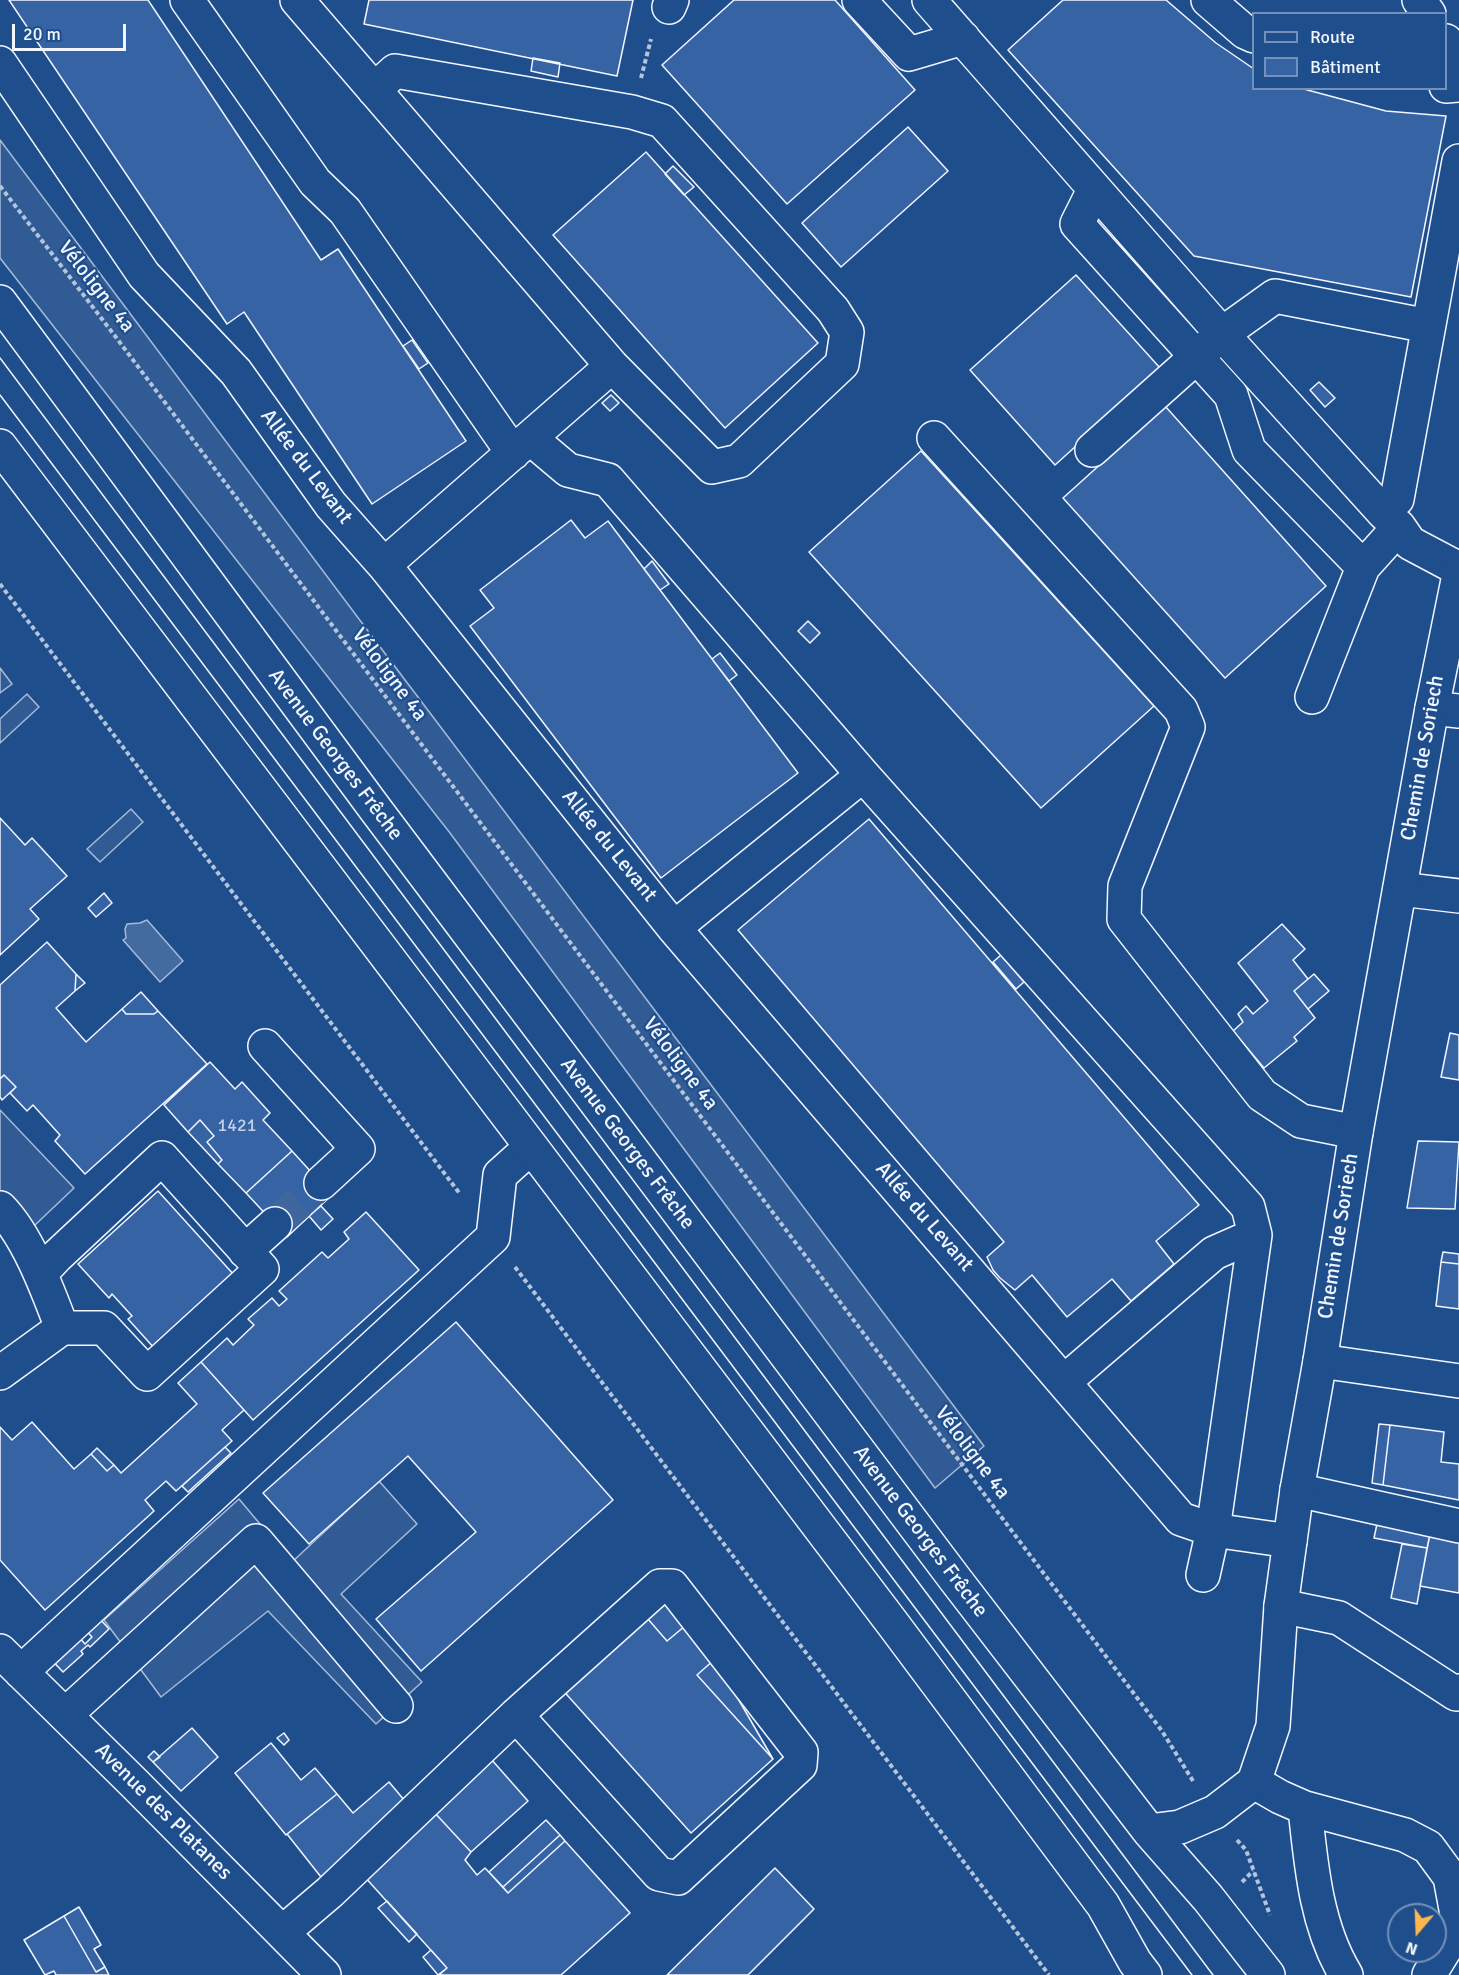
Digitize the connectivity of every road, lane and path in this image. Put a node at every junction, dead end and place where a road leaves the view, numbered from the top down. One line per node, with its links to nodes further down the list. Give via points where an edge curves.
1 (187, 0): 24 (main road, via 315,182 345,211)
2 (297, 0): 12 (main road)
3 (859, 0): 8 (main road, via 909,54)
4 (928, 0): 8 (main road)
5 (1208, 0): 7 (main road)
6 (670, 3): 13 (path, via 652,35)
7 (1252, 35)
8 (963, 38): 16 (main road)
9 (1447, 44): 11 (main road, via 1459,85)
10 (0, 63): 27 (main road, Allée du Levant, via 144,275 236,372 331,505)
11 (1447, 86)
12 (374, 90): 13 (main road, via 395,71); 21 (main road)
13 (632, 112): 21 (main road, via 662,121 833,310 846,332 842,364 739,461 712,467)
14 (1459, 161): 18 (main road)
15 (0, 186): 66 (path, Véloligne 4a, via 1162,1731)
16 (1094, 190): 19 (main road); 20 (main road, via 1077,224)
17 (0, 302): 67 (main road, Avenue Georges Frêche, via 383,820)
18 (1428, 326): 19 (main road, via 1275,296); 26 (main road)
19 (1222, 334): 20 (main road); 26 (main road)
20 (1197, 357): 25 (main road); 28 (main road, via 1231,395 1248,450)
21 (612, 366): 24 (main road)
22 (934, 438): 39 (main road, via 1181,710 1188,727 1125,886 1124,919 1262,1095 1301,1121)
23 (0, 446): 40 (main road)
24 (522, 446): 27 (main road); 34 (main road, via 568,470 608,480)
25 (1092, 450)
26 (1391, 520): 28 (main road); 29 (main road, via 1410,543)
27 (384, 565): 37 (main road, Allée du Levant)
28 (1363, 567): 32 (main road)
29 (1459, 569)
30 (1459, 575): 33 (main road, Chemin de Soriech)
31 (0, 584): 45 (path)
32 (1312, 697)
33 (1445, 710): 35 (main road, Chemin de Soriech)
34 (863, 775): 37 (main road); 44 (main road, via 1248,1207)
35 (1400, 889): 36 (main road); 39 (main road, Chemin de Soriech)
36 (1459, 896)
37 (674, 928): 51 (main road, Allée du Levant)
38 (265, 1046): 41 (main road, via 358,1149)
39 (1356, 1132): 49 (main road, Chemin de Soriech)
40 (531, 1148): 45 (main road, via 500,1175); 73 (main road, via 1103,1905)
41 (321, 1183)
42 (0, 1208): 47 (main road, via 9,1216)
43 (275, 1224): 46 (main road)
44 (1255, 1235): 51 (main road, via 1214,1253); 55 (main road)
45 (492, 1237): 59 (main road); 72 (path)
46 (246, 1251): 47 (main road, via 162,1158); 48 (main road, via 262,1269 147,1374 104,1328)
47 (41, 1273): 48 (main road)
48 (62, 1328): 50 (main road)
49 (1320, 1361): 52 (main road); 53 (main road, Chemin de Soriech)
50 (0, 1373)
51 (1065, 1381): 55 (main road, Allée du Levant, via 1181,1520)
52 (1459, 1381)
53 (1297, 1490): 54 (main road); 56 (main road, Chemin de Soriech)
54 (1459, 1526)
55 (1213, 1530): 56 (main road, Allée du Levant); 57 (main road)
56 (1290, 1541): 58 (main road, Chemin de Soriech)
57 (1203, 1575)
58 (1281, 1606): 60 (main road, via 1339,1618); 64 (main road, Chemin de Soriech, via 1273,1726)
59 (10, 1662): 62 (main road, Avenue des Platanes)
60 (1458, 1694)
61 (396, 1706): 62 (main road, via 256,1541)
62 (65, 1715): 70 (main road, Avenue des Platanes)
63 (516, 1715): 63 (main road, via 659,1874 678,1878 800,1765 801,1752 672,1586 660,1586); 70 (main road)
64 (1254, 1782): 65 (main road); 66 (main road)
65 (1305, 1808): 68 (main road, via 1405,1835 1428,1847 1450,1877); 75 (main road, via 1323,1927)
66 (1215, 1812): 67 (main road, via 1180,1827); 69 (path, Véloligne 4a, via 1246,1850)
67 (1149, 1831): 74 (main road, Avenue Georges Frêche)
68 (1458, 1920): 76 (main road)
69 (1274, 1925)
70 (283, 1932): 71 (main road, Avenue des Platanes)
71 (324, 1975)
72 (1049, 1975)
73 (1145, 1975)
74 (1268, 1975)
75 (1346, 1975)
76 (1429, 1975)

